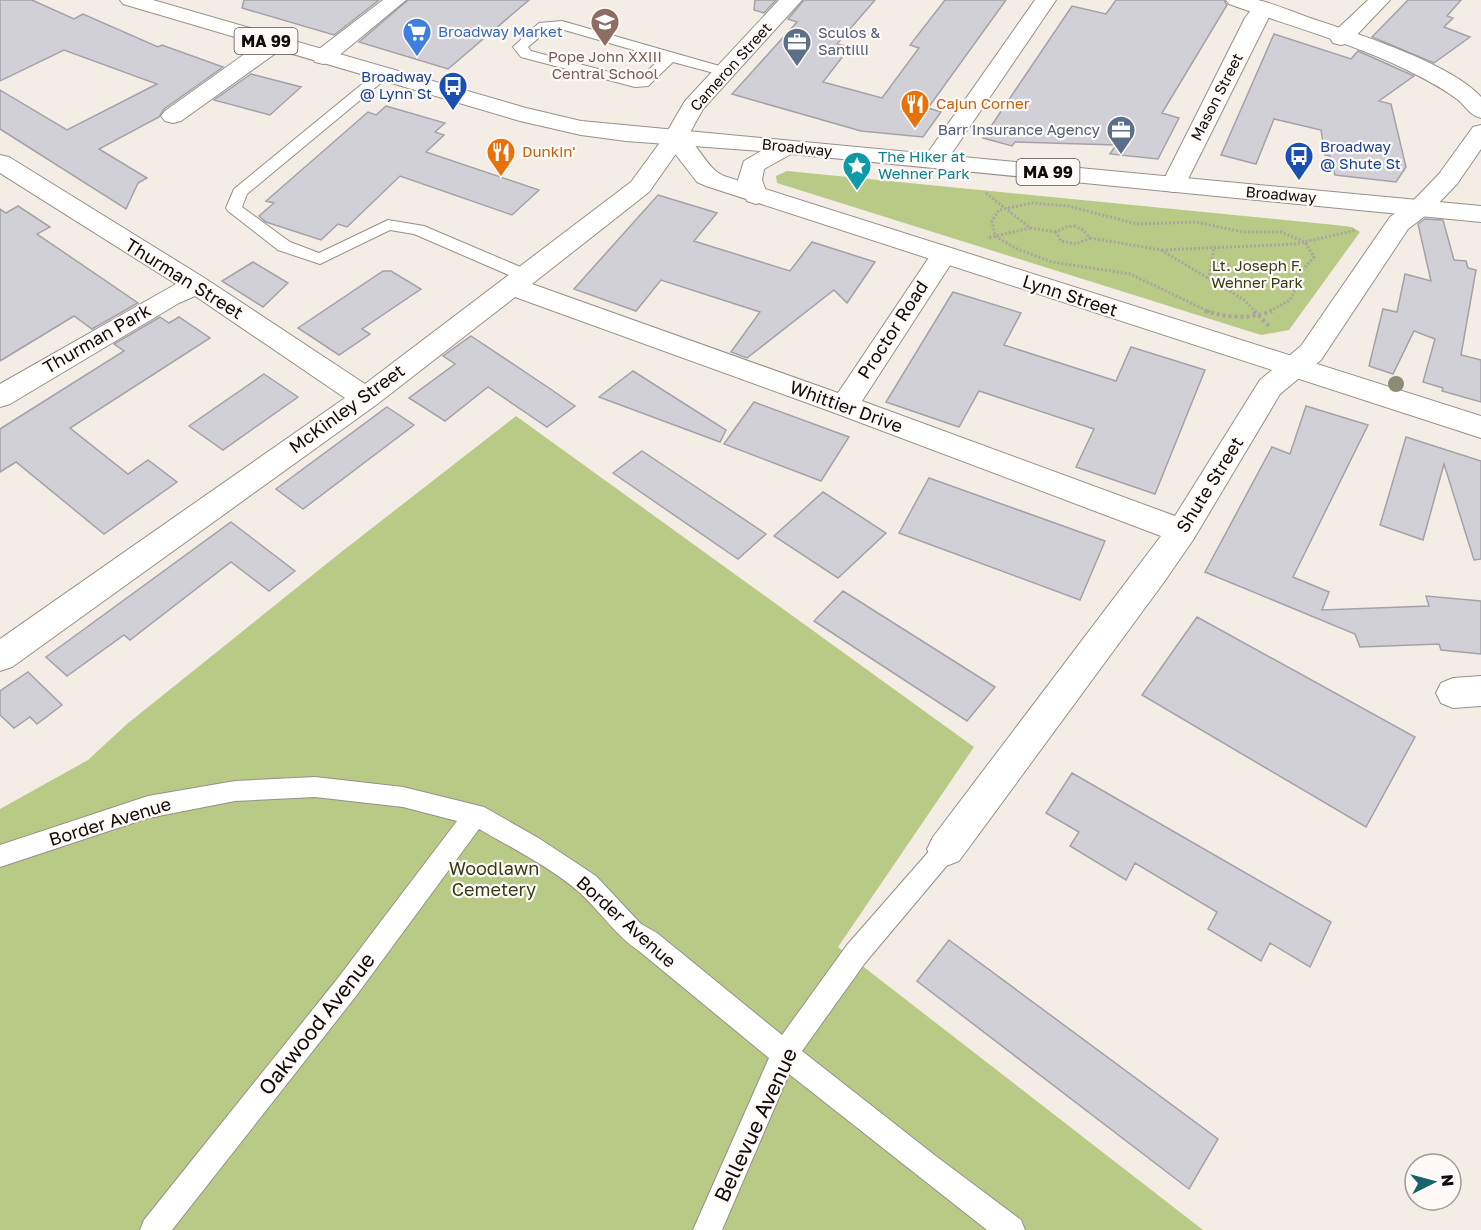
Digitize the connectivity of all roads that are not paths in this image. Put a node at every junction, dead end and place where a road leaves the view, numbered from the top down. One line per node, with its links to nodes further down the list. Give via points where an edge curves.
1 (131, 0): 9 (street, Broadway / MA 99)
2 (396, 0): 10 (street)
3 (791, 0): 12 (street, Cameron Street)
4 (1046, 0): 19 (street)
5 (1236, 0): 7 (street)
6 (1380, 0): 8 (street)
7 (1262, 9): 8 (street); 21 (street, Mason Street)
8 (1341, 38): 14 (street, via 1432,73)
9 (275, 43): 10 (street, Broadway / MA 99); 15 (street)
10 (323, 57): 13 (street, Broadway / MA 99)
11 (670, 57): 11 (lane, via 562,25 544,26 520,47 526,54 635,83 643,83); 12 (lane)
12 (725, 72): 17 (street, Cameron Street, via 693,105)
13 (383, 74): 17 (street, Broadway / MA 99, via 581,128); 26 (lane, via 240,192 234,208 284,246 320,259 388,225 418,230)
14 (1480, 108)
15 (173, 116)
16 (1481, 132): 23 (street, Shute Street, via 1448,179)
17 (675, 138): 18 (street, Broadway / MA 99); 22 (street, Lynn Street, via 706,177); 26 (street, McKinley Street, via 640,187)
18 (786, 147): 19 (street, Broadway / MA 99); 22 (street, via 753,166 750,180)
19 (934, 161): 21 (street, Broadway / MA 99)
20 (6, 173): 27 (street, Thurman Street)
21 (1173, 185): 23 (street, Broadway / MA 99)
22 (756, 196): 25 (street, Lynn Street)
23 (1420, 208): 24 (street, Broadway / MA 99); 28 (street, Shute Street, via 1399,223 1311,353)
24 (1481, 214)
25 (943, 255): 28 (street, Lynn Street); 31 (street, Proctor Road)
26 (517, 280): 30 (street, McKinley Street); 31 (street, Whittier Drive)
27 (197, 285): 29 (street, Thurman Park); 30 (street, Thurman Street)
28 (1295, 368): 32 (street, Lynn Street); 33 (street, Shute Street, via 1270,387)
29 (0, 397)
30 (366, 398): 34 (street, McKinley Street)
31 (845, 406): 33 (street, Whittier Drive)
32 (1481, 427)
33 (1182, 531): 36 (street, Shute Street)
34 (0, 657)
35 (476, 815): 37 (lane, Border Avenue, via 403,797 315,787 235,791 148,807); 38 (lane, Border Avenue, via 587,884 632,932); 39 (lane, Oakwood Avenue, via 347,987)
36 (946, 849): 38 (lane, Bellevue Avenue, via 850,963)
37 (0, 856)
38 (785, 1053): 40 (lane, Bellevue Avenue); 41 (lane, Border Avenue)
39 (154, 1230)
40 (707, 1230)
41 (1011, 1230)

